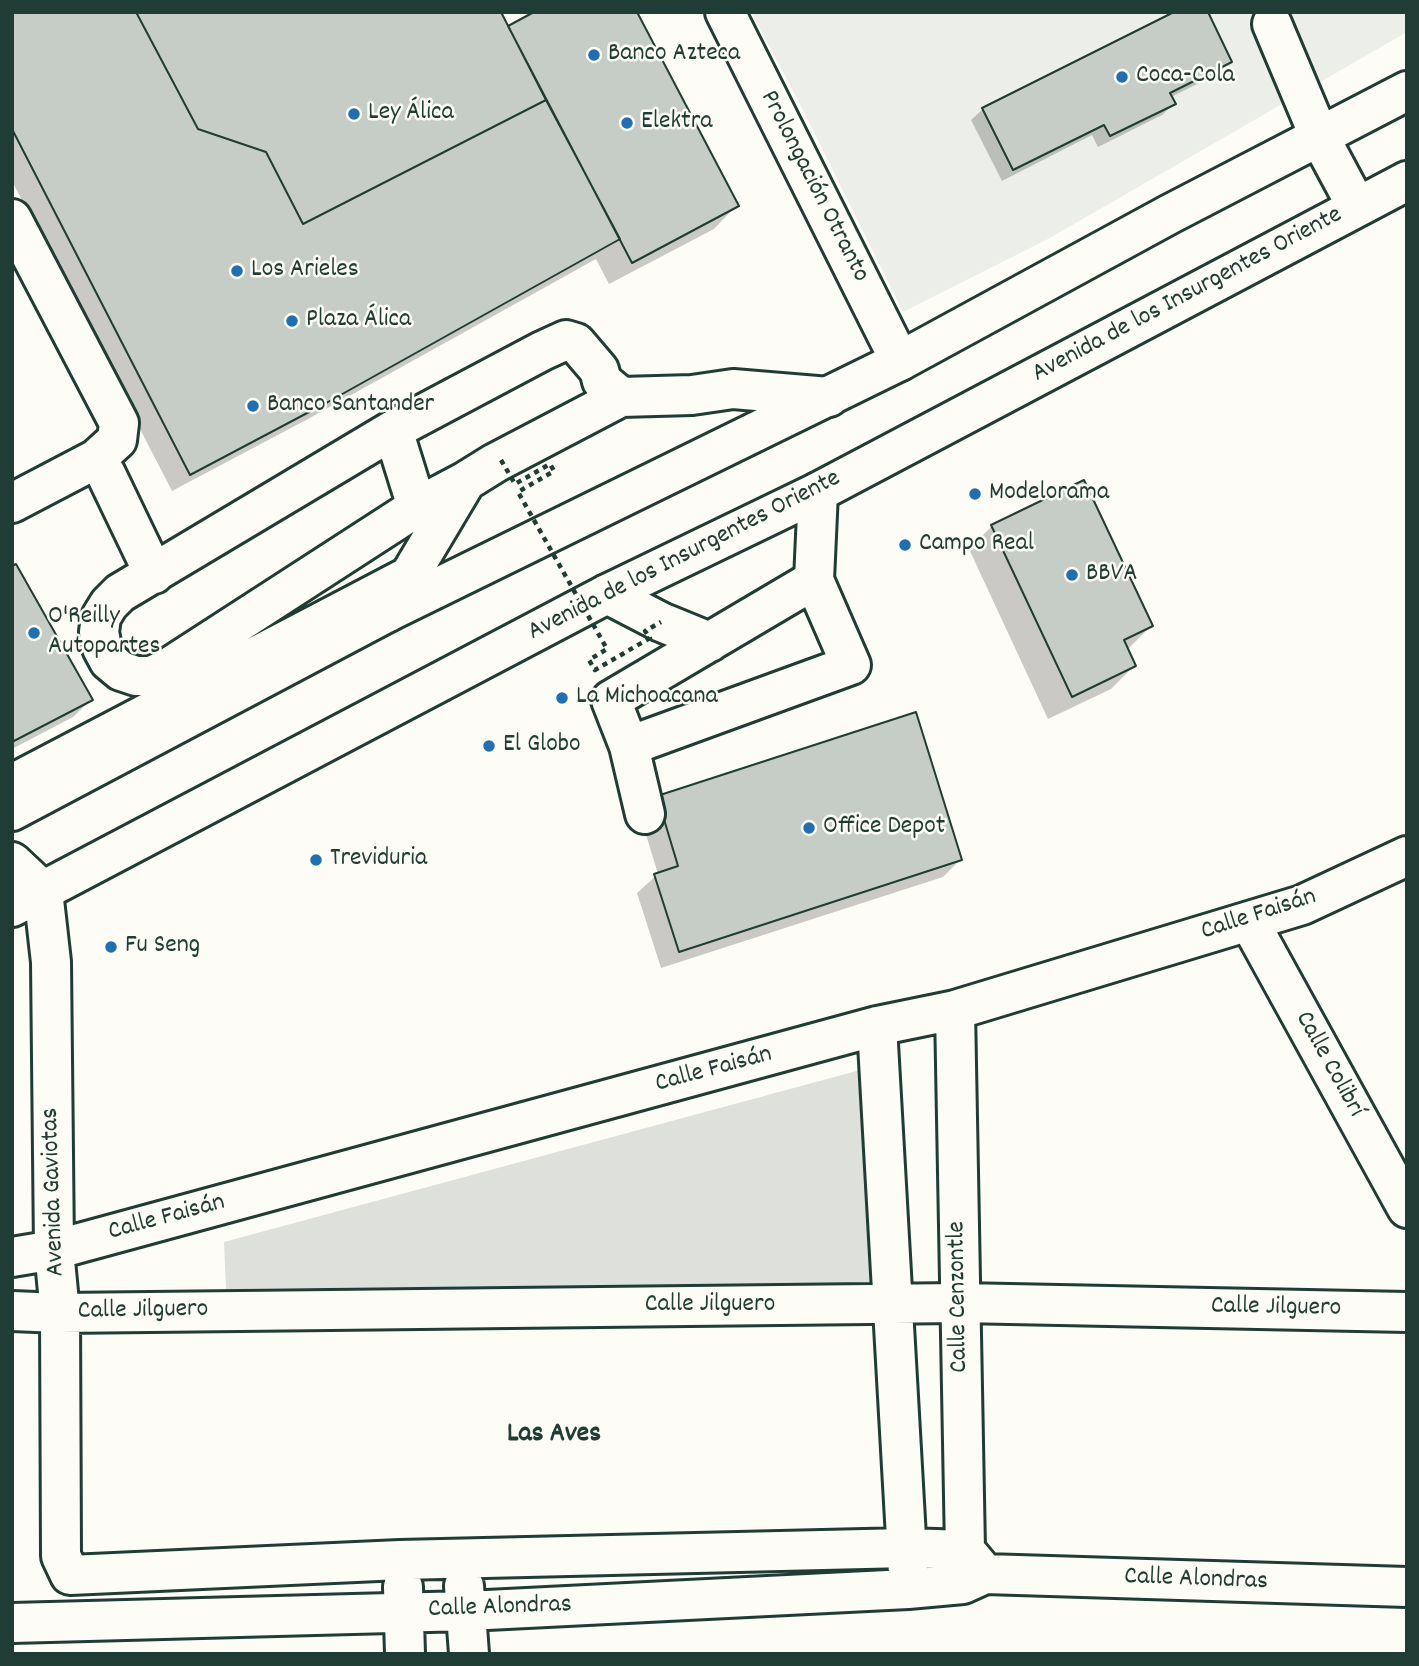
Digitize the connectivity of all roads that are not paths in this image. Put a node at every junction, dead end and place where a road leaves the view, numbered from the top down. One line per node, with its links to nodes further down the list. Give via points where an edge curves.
1 (725, 12): 8 (main road, Prolongación Otranto)
2 (1272, 23): 4 (main road)
3 (1407, 91): 4 (main road)
4 (1320, 138): 6 (main road); 8 (main road)
5 (1407, 181): 6 (main road, Avenida de los Insurgentes Oriente)
6 (1357, 207): 14 (main road, Avenida de los Insurgentes Oriente)
7 (12, 219): 12 (main road, via 119,424 117,440)
8 (900, 361): 10 (main road)
9 (621, 397): 10 (main road, via 733,389); 11 (main road, via 602,381 584,350 566,340); 13 (main road)
10 (829, 397): 21 (main road)
11 (393, 430): 16 (main road); 17 (main road)
12 (96, 459): 15 (main road); 17 (main road)
13 (466, 481): 16 (main road); 18 (main road)
14 (818, 492): 19 (main road); 20 (main road, Avenida de los Insurgentes Oriente)
15 (12, 503)
16 (417, 506): 17 (main road, via 165,670 136,676 121,671 102,648 101,617 120,593)
17 (153, 574)
18 (411, 575): 21 (main road); 24 (main road)
19 (814, 580): 22 (main road); 23 (main road, via 851,665)
20 (607, 594): 22 (main road); 29 (main road, Avenida de los Insurgentes Oriente)
21 (388, 612): 25 (main road)
22 (710, 642): 23 (main road, via 611,700)
23 (629, 746): 26 (main road)
24 (12, 784)
25 (12, 811)
26 (645, 814)
27 (1407, 856): 30 (main road, Calle Faisán, via 1302,905)
28 (12, 862): 29 (main road)
29 (28, 899): 34 (main road, Avenida Gaviotas, via 51,961)
30 (1249, 921): 31 (main road, Calle Faisán); 33 (main road, Calle Colibrí)
31 (955, 1010): 32 (main road, Calle Faisán); 36 (main road, Calle Cenzontle)
32 (877, 1026): 34 (main road, Calle Faisán); 37 (main road)
33 (1407, 1208)
34 (54, 1250): 35 (main road, Calle Faisán); 40 (main road, Avenida Gaviotas)
35 (12, 1257)
36 (960, 1303): 37 (main road, Calle Jilguero); 39 (main road, Calle Jilguero); 44 (main road, Calle Cenzontle)
37 (892, 1305): 40 (main road, Calle Jilguero); 41 (main road)
38 (12, 1311): 40 (main road, Calle Jilguero)
39 (1407, 1312)
40 (60, 1313): 45 (main road, Avenida Gaviotas, via 61,1556)
41 (907, 1548): 42 (main road, Calle Alondras); 44 (main road, Calle Alondras); 47 (main road)
42 (462, 1559): 43 (main road, Calle Alondras); 48 (main road)
43 (400, 1560): 45 (main road, Calle Alondras); 49 (main road)
44 (971, 1570): 46 (main road, Calle Alondras); 47 (main road, Calle Alondras)
45 (70, 1575)
46 (1407, 1587)
47 (908, 1589): 48 (main road, Calle Alondras)
48 (467, 1611): 49 (main road, Calle Alondras); 52 (main road)
49 (405, 1613): 50 (main road, Calle Alondras); 51 (main road)
50 (12, 1623)
51 (405, 1654)
52 (469, 1654)

